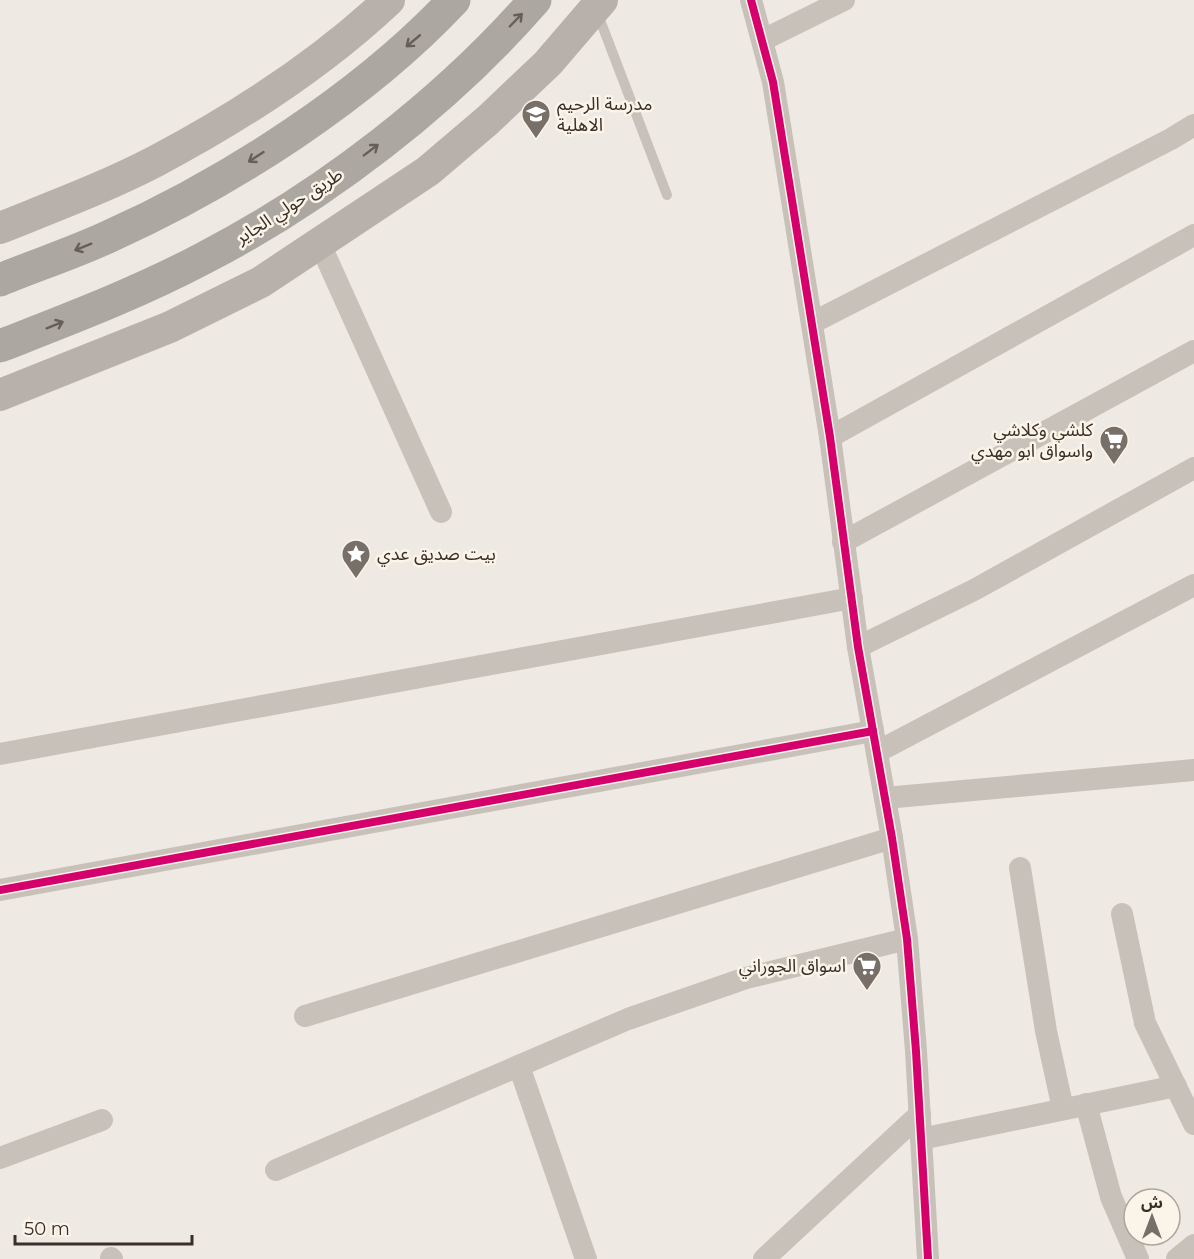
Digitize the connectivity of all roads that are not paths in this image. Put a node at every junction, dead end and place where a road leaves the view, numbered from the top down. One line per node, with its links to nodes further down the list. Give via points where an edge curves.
1 (389, 0): 10 (main road, via 336,46 224,123 144,167)
2 (454, 0): 13 (highway, one-way to 13, via 427,29 361,84 250,161 110,237)
3 (535, 0): 15 (highway, طريق حولي الجاير, one-way to 3, via 132,294 274,218 397,130 468,69)
4 (750, 0): 7 (street)
5 (844, 0): 7 (street)
6 (599, 4): 9 (lane); 12 (main road, via 548,63 488,120 436,164)
7 (763, 40): 14 (street)
8 (1194, 125): 14 (street)
9 (667, 195)
10 (0, 228)
11 (1194, 235): 18 (street)
12 (320, 244): 17 (main road, via 261,282 170,327); 20 (street)
13 (0, 280)
14 (812, 323): 18 (street)
15 (0, 346)
16 (1194, 351): 21 (street)
17 (0, 395)
18 (830, 437): 21 (street)
19 (1194, 468): 24 (street, via 974,590)
20 (441, 512)
21 (843, 542): 23 (street)
22 (1194, 585): 25 (street)
23 (852, 598): 24 (street); 26 (street)
24 (858, 647): 25 (street)
25 (875, 742): 28 (street); 31 (street)
26 (0, 754)
27 (1194, 770): 28 (street)
28 (885, 798): 29 (street)
29 (892, 838): 33 (street); 34 (street)
30 (1020, 868): 38 (street, via 1046,1031)
31 (0, 890)
32 (1122, 914): 36 (street, via 1145,1023)
33 (907, 939): 35 (street, via 746,978 628,1019); 39 (street)
34 (305, 1016)
35 (519, 1066): 44 (street); 46 (street)
36 (1176, 1086): 37 (street); 41 (street)
37 (1086, 1104): 38 (street); 49 (street, via 1111,1197)
38 (1063, 1109): 42 (street)
39 (920, 1114): 42 (street); 47 (street)
40 (102, 1120): 43 (street)
41 (1194, 1124)
42 (921, 1139): 48 (street)
43 (0, 1158)
44 (276, 1170)
45 (1194, 1245): 50 (street)
46 (586, 1259)
47 (764, 1259)
48 (928, 1259)
49 (1138, 1259)
50 (1177, 1259)

